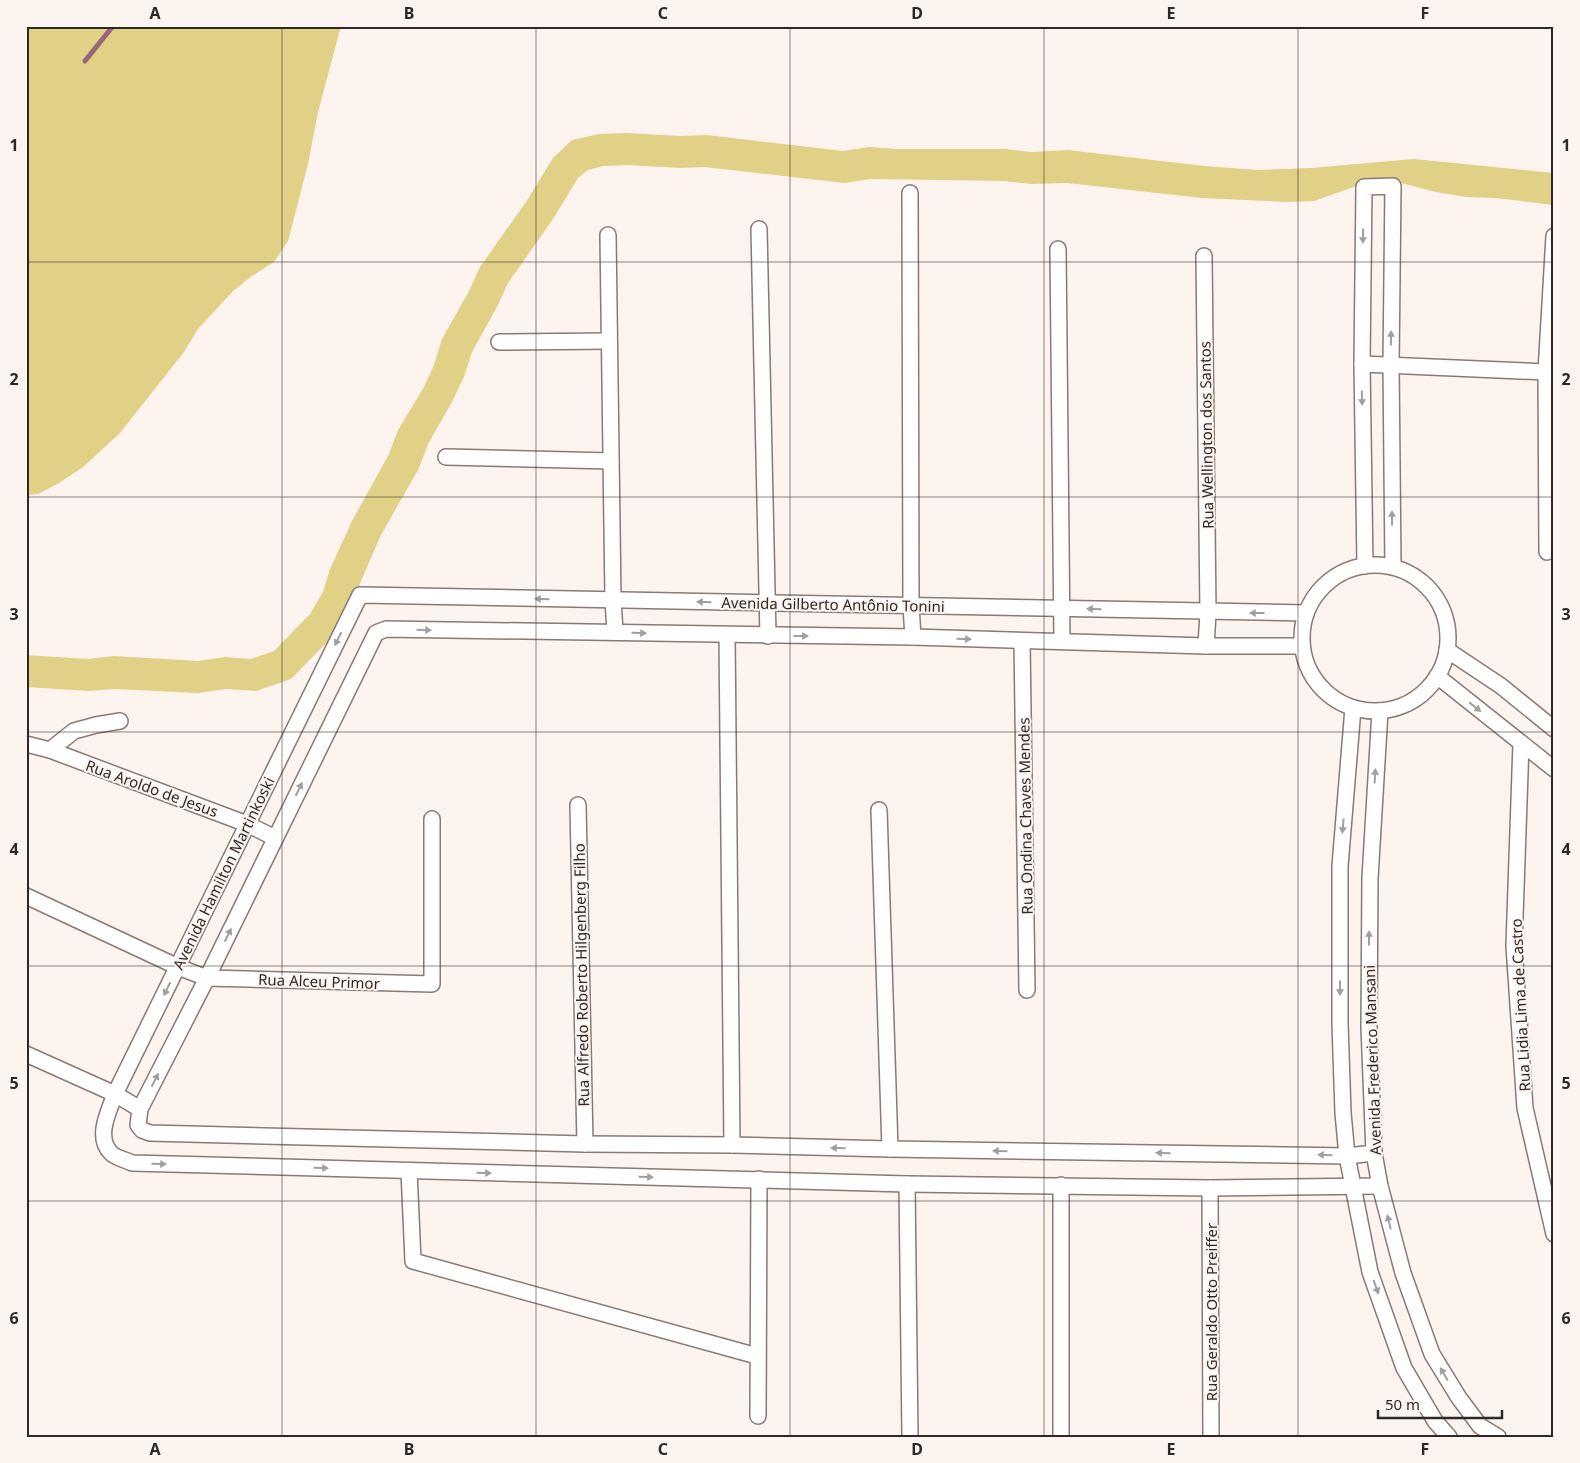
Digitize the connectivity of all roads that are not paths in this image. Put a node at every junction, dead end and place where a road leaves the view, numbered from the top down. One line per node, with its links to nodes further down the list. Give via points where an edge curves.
1 (910, 193): 20 (street)
2 (759, 229): 19 (street)
3 (608, 235): 7 (street)
4 (1554, 236): 11 (street)
5 (1058, 249): 21 (street)
6 (1204, 256): 22 (street, Rua Wellington dos Santos)
7 (609, 341): 8 (street); 13 (street)
8 (499, 342)
9 (1362, 364): 10 (street); 10 (street, one-way to 9, via 1393,186 1364,187); 15 (street, one-way to 15)
10 (1391, 365): 11 (street); 16 (street, one-way to 10)
11 (1546, 372): 14 (street)
12 (446, 457): 13 (street)
13 (611, 461): 18 (street)
14 (1546, 552)
15 (1366, 566): 16 (street); 23 (street, via 1352,568 1328,581)
16 (1392, 567): 32 (street, via 1417,579 1436,598 1446,623)
17 (360, 595): 18 (street, Avenida Gilberto Antônio Tonini, one-way to 17); 45 (street, Avenida Hamilton Martinkoski, one-way to 45)
18 (613, 600): 19 (street, Avenida Gilberto Antônio Tonini, one-way to 18); 24 (street)
19 (766, 603): 20 (street, Avenida Gilberto Antônio Tonini); 26 (street)
20 (912, 606): 21 (street, Avenida Gilberto Antônio Tonini); 27 (street)
21 (1062, 609): 22 (street, Avenida Gilberto Antônio Tonini, one-way to 21); 29 (street)
22 (1208, 612): 23 (street, Avenida Gilberto Antônio Tonini, one-way to 22); 30 (street, Rua Wellington dos Santos)
23 (1306, 613): 31 (street)
24 (615, 632): 25 (street, one-way to 25); 46 (street, Avenida Hamilton Martinkoski, one-way to 24, via 376,633 386,629)
25 (727, 635): 26 (street); 55 (street)
26 (768, 636): 27 (street, one-way to 27)
27 (913, 637): 28 (street, one-way to 28)
28 (1022, 641): 29 (street); 50 (street, Rua Ondina Chaves Mendes)
29 (1062, 641): 30 (street)
30 (1206, 646): 31 (street)
31 (1302, 646): 34 (street, via 1306,664 1320,687)
32 (1447, 650): 33 (street); 37 (street, via 1500,686)
33 (1437, 676): 35 (street, via 1419,697 1394,709); 38 (street, one-way to 38)
34 (1353, 708): 35 (street); 58 (street, Avenida Frederico Mansani, one-way to 58, via 1340,866 1340,1023)
35 (1380, 711): 57 (street, Avenida Frederico Mansani, one-way to 35, via 1369,1027 1370,878)
36 (120, 721): 40 (street, via 74,731)
37 (1554, 729)
38 (1521, 743): 41 (street); 66 (street, Rua Lidia Lima de Castro, via 1514,946 1524,1108)
39 (26, 744): 40 (street, Rua Aroldo de Jesus)
40 (50, 750): 45 (street, Rua Aroldo de Jesus)
41 (1554, 769)
42 (578, 805): 54 (street, Rua Alfredo Roberto Hilgenberg Filho)
43 (879, 810): 56 (street)
44 (432, 819): 49 (street, Rua Alceu Primor, via 432,984)
45 (247, 824): 46 (street, Rua Aroldo de Jesus); 48 (street, Avenida Hamilton Martinkoski)
46 (275, 838): 49 (street, Avenida Hamilton Martinkoski, one-way to 46)
47 (26, 896): 48 (street, Rua Alceu Primor)
48 (178, 967): 49 (street, Rua Alceu Primor); 52 (street, Avenida Hamilton Martinkoski, one-way to 52)
49 (207, 978): 53 (street, Avenida Hamilton Martinkoski, one-way to 49)
50 (1026, 990)
51 (26, 1054): 52 (street)
52 (115, 1094): 53 (street); 59 (street, Avenida Hamilton Martinkoski, one-way to 59, via 104,1127 105,1144 112,1154 132,1163)
53 (140, 1109): 54 (street, Avenida Hamilton Martinkoski, via 138,1125 150,1133)
54 (585, 1144): 55 (street)
55 (732, 1145): 56 (street, one-way to 55)
56 (890, 1149): 58 (street, one-way to 56)
57 (1374, 1153): 58 (street); 63 (street, Avenida Frederico Mansani)
58 (1347, 1156): 64 (street, Avenida Frederico Mansani)
59 (409, 1171): 60 (street, one-way to 60); 67 (street, via 413,1261)
60 (760, 1180): 61 (street); 67 (street)
61 (906, 1184): 62 (street); 69 (street)
62 (1061, 1185): 65 (street); 70 (street)
63 (1380, 1186): 64 (street); 73 (street, Avenida Frederico Mansani, one-way to 63, via 1480,1426 1432,1354 1403,1273)
64 (1352, 1187): 65 (street); 72 (street, Avenida Frederico Mansani, one-way to 72, via 1370,1272 1404,1368 1434,1421)
65 (1210, 1188): 71 (street, Rua Geraldo Otto Preiffer)
66 (1554, 1234)
67 (757, 1356): 68 (street)
68 (758, 1416)
69 (910, 1437)
70 (1062, 1437)
71 (1211, 1437)
72 (1449, 1437)
73 (1498, 1437)

